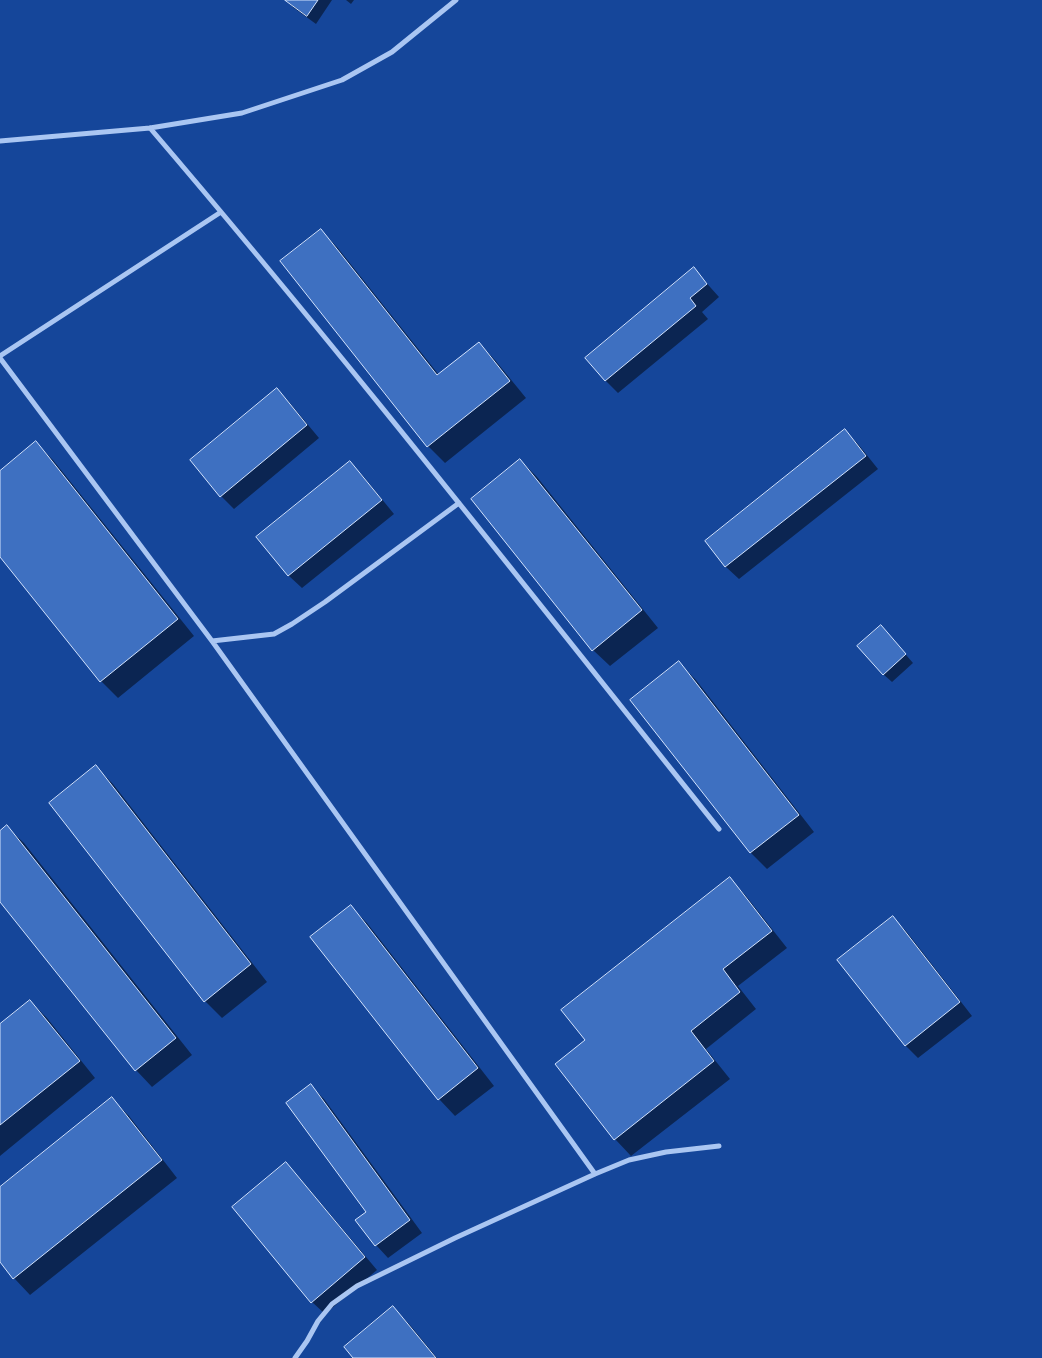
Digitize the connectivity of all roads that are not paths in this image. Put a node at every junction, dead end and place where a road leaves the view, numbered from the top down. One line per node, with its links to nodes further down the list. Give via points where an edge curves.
1 (456, 0): 2 (street, via 392,52 342,80 242,113)
2 (150, 128): 3 (street); 4 (street)
3 (0, 141)
4 (221, 212): 5 (street); 6 (street)
5 (0, 357): 7 (street)
6 (459, 503): 7 (street, via 292,624 274,634); 8 (street)
7 (212, 641): 10 (street)
8 (719, 829)
9 (719, 1146): 10 (street, via 629,1160)
10 (595, 1174): 11 (street, via 357,1286 332,1304)
11 (294, 1358)

